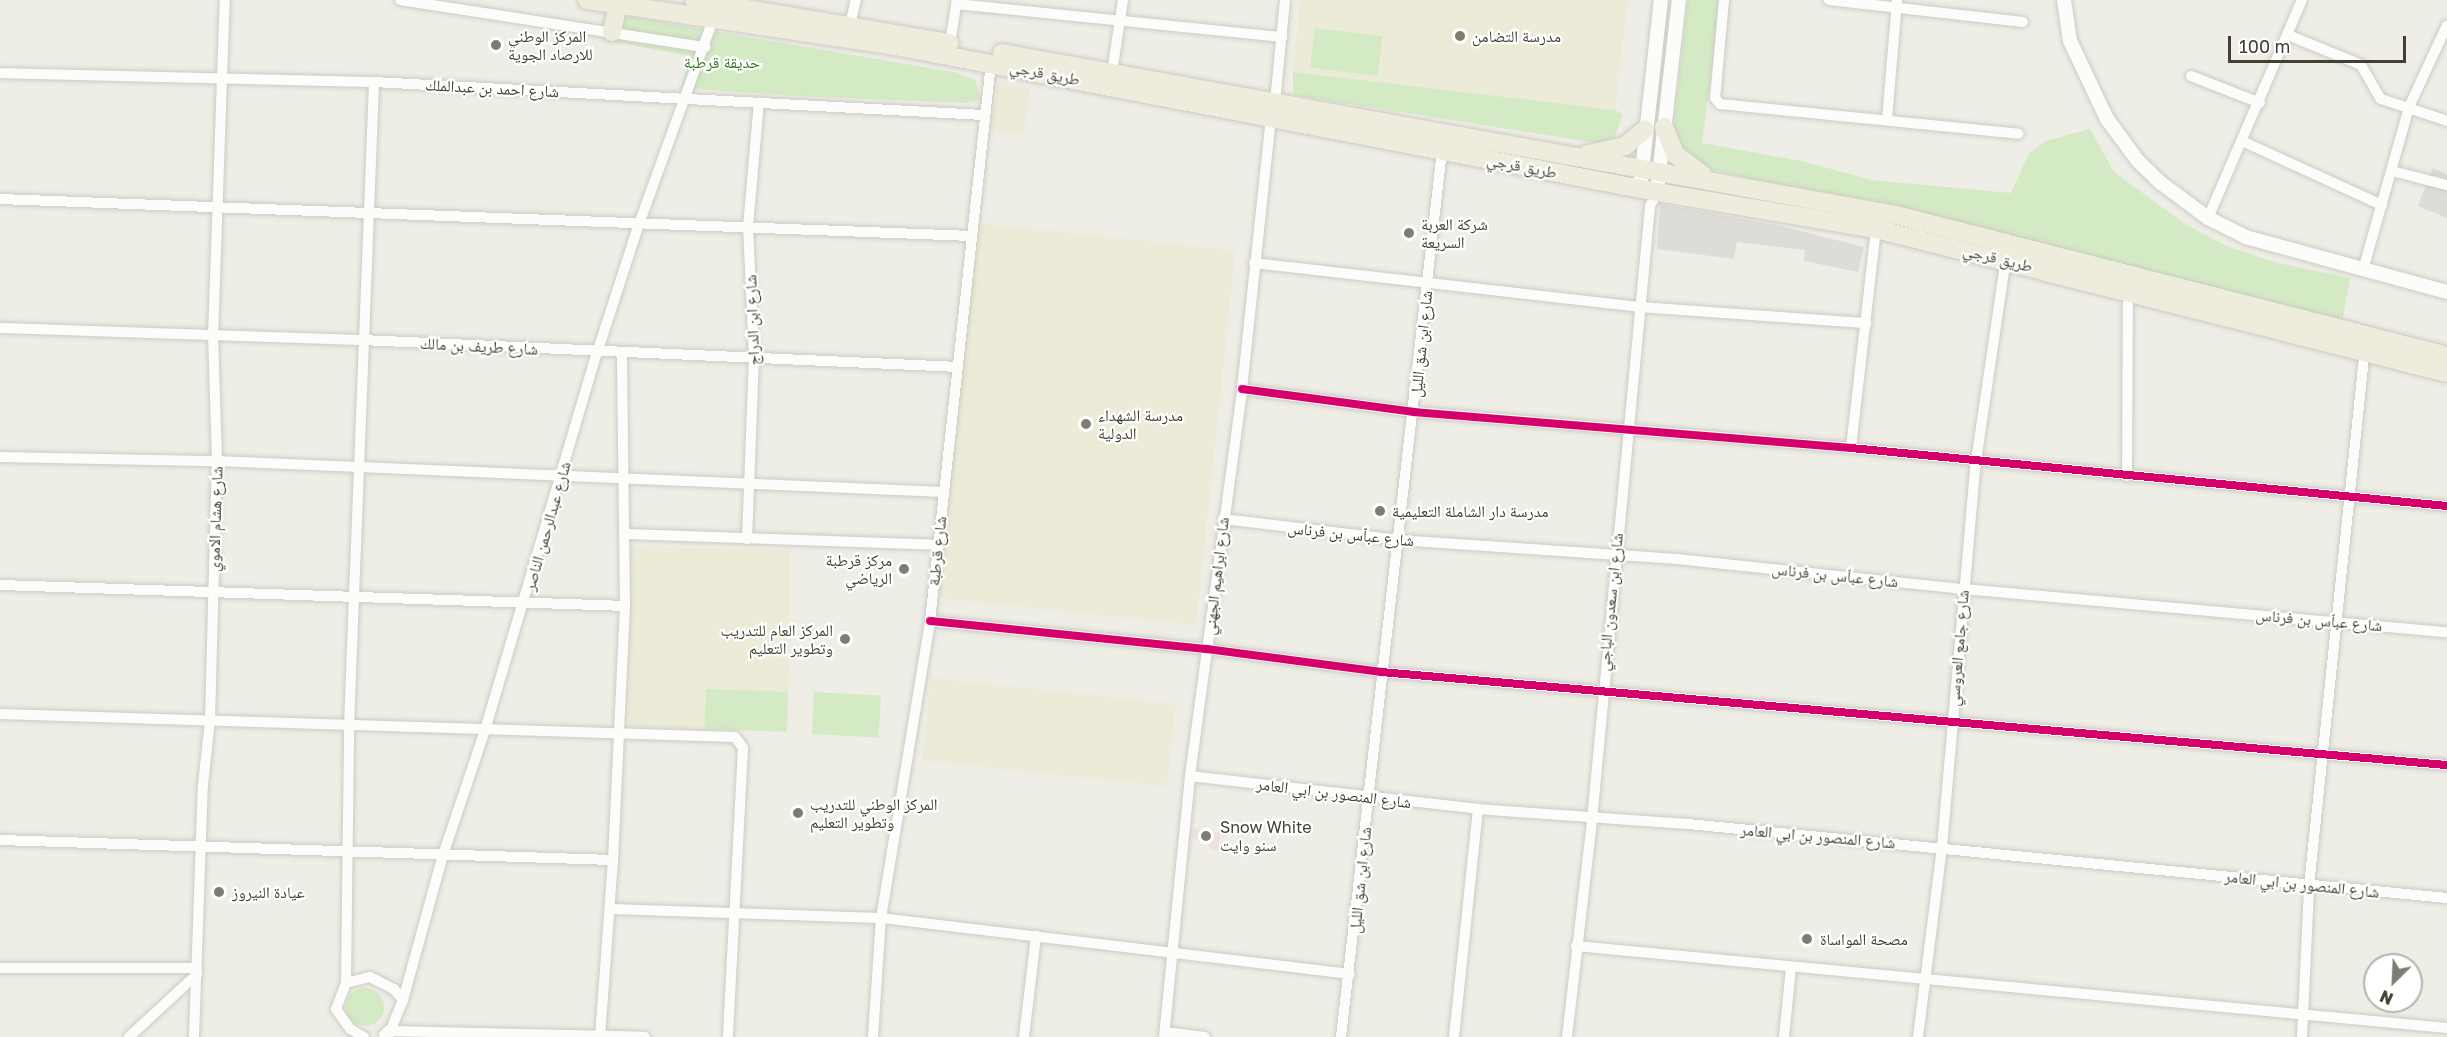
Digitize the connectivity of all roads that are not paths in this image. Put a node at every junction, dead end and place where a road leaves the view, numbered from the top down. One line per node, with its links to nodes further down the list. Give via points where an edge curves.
1 (225, 0): 31 (street, شارع هشام الاموي)
2 (400, 0): 22 (street)
3 (587, 0): 15 (highway, طريق قرجي)
4 (694, 0): 17 (highway, طريق قرجي)
5 (856, 0): 20 (street)
6 (1123, 0): 18 (street)
7 (1284, 0): 24 (street, شارع ابراهيم الجهني)
8 (1661, 0): 42 (street)
9 (1679, 0): 41 (street)
10 (1724, 0): 39 (street, via 1715,98 1720,104)
11 (1834, 0): 16 (street)
12 (2064, 0): 56 (street, via 2070,41 2107,120 2138,161)
13 (2302, 0): 23 (street)
14 (957, 2): 18 (street); 25 (street)
15 (618, 4): 17 (highway, طريق قرجي); 22 (highway)
16 (1897, 5): 19 (street); 39 (street)
17 (719, 7): 20 (highway, طريق قرجي); 26 (street, شارع عبدالرحمن الناصر); 27 (highway, طريق قرجي)
18 (1119, 22): 24 (street); 28 (street)
19 (2023, 22)
20 (850, 25): 25 (highway, طريق قرجي)
21 (2447, 25): 36 (street)
22 (612, 32): 26 (street)
23 (2288, 35): 35 (street); 36 (street, via 2361,65 2371,77 2378,97)
24 (1282, 37): 37 (street, شارع ابراهيم الجهني)
25 (950, 43): 28 (highway, طريق قرجي)
26 (705, 47): 33 (street, شارع عبدالرحمن الناصر)
27 (991, 63): 37 (highway, طريق قرجي); 38 (street, شارع قرطبة)
28 (1112, 72): 37 (highway, طريق قرجي)
29 (0, 73): 31 (street, شارع احمد بن عبدالملك)
30 (2191, 76): 35 (street)
31 (225, 81): 32 (street, شارع احمد بن عبدالملك); 54 (street, شارع هشام الاموي)
32 (374, 82): 33 (street, شارع احمد بن عبدالملك); 55 (street)
33 (685, 97): 34 (street, شارع احمد بن عبدالملك); 57 (street, شارع عبدالرحمن الناصر)
34 (759, 102): 38 (street, شارع احمد بن عبدالملك); 58 (street, شارع ابن الدراج)
35 (2260, 103): 44 (street)
36 (2409, 107): 40 (street); 48 (street)
37 (1273, 109): 45 (highway, طريق قرجي); 46 (highway, طريق قرجي); 62 (street, شارع ابراهيم الجهني)
38 (983, 115): 60 (street, شارع قرطبة)
39 (1887, 120): 43 (street)
40 (2447, 121)
41 (1664, 127): 47 (street); 49 (highway, via 1683,163)
42 (1645, 129): 46 (highway, via 1617,149); 47 (street)
43 (2018, 134)
44 (2242, 141): 53 (street); 56 (street)
45 (1442, 151): 51 (highway, طريق قرجي); 64 (street, شارع ابن شق الليل)
46 (1568, 158): 47 (highway, طريق قرجي)
47 (1651, 169): 49 (highway, طريق قرجي); 51 (street)
48 (2392, 171): 50 (street); 53 (street)
49 (1714, 180): 72 (highway, طريق قرجي, via 1907,217)
50 (2447, 185)
51 (1649, 195): 59 (highway, طريق قرجي); 67 (street, شارع ابن سعدون الباجي)
52 (0, 199): 54 (street)
53 (2382, 205): 63 (street)
54 (218, 207): 55 (street); 70 (street, شارع هشام الاموي)
55 (369, 212): 57 (street); 71 (street)
56 (2208, 218): 63 (street, via 2246,237)
57 (639, 224): 58 (street); 73 (street, شارع عبدالرحمن الناصر)
58 (748, 227): 60 (street); 76 (street, شارع ابن الدراج)
59 (1876, 229): 61 (highway, طريق قرجي); 68 (street)
60 (970, 236): 77 (street, شارع قرطبة)
61 (2006, 259): 66 (highway, طريق قرجي); 85 (street, شارع جامع العروسي)
62 (1254, 263): 64 (street); 79 (street, شارع ابراهيم الجهني)
63 (2363, 270): 65 (street)
64 (1427, 284): 67 (street); 80 (street, شارع ابن شق الليل)
65 (2447, 291)
66 (2128, 294): 72 (highway, طريق قرجي); 88 (street)
67 (1641, 307): 68 (street); 81 (street, شارع ابن سعدون الباجي)
68 (1866, 323): 82 (street)
69 (0, 328): 70 (street, شارع طريف بن مالك)
70 (213, 336): 71 (street, شارع طريف بن مالك); 84 (street, شارع هشام الاموي)
71 (362, 340): 73 (street, شارع طريف بن مالك); 86 (street)
72 (2366, 344): 75 (highway, طريق قرجي); 78 (highway, طريق قرجي); 92 (street)
73 (597, 353): 74 (street, شارع طريف بن مالك); 87 (street, شارع عبدالرحمن الناصر)
74 (622, 354): 76 (street, شارع طريف بن مالك); 89 (street)
75 (2447, 356)
76 (754, 358): 77 (street, شارع طريف بن مالك); 90 (street, شارع ابن الدراج)
77 (958, 367): 91 (street, شارع قرطبة)
78 (2447, 373)
79 (1242, 389): 80 (street); 94 (street, شارع ابراهيم الجهني)
80 (1414, 412): 81 (street); 97 (street, شارع ابن شق الليل)
81 (1629, 431): 82 (street); 99 (street, شارع ابن سعدون الباجي)
82 (1851, 448): 85 (street)
83 (0, 457): 84 (street)
84 (217, 461): 86 (street); 102 (street, شارع هشام الاموي)
85 (1976, 461): 88 (street); 101 (street, شارع جامع العروسي)
86 (358, 467): 87 (street); 103 (street)
87 (561, 476): 89 (street); 104 (street, شارع عبدالرحمن الناصر)
88 (2127, 476): 92 (street)
89 (626, 478): 90 (street); 95 (street)
90 (749, 484): 91 (street); 96 (street, شارع ابن الدراج)
91 (943, 492): 98 (street, شارع قرطبة)
92 (2349, 495): 93 (street); 107 (street)
93 (2447, 506)
94 (1222, 519): 97 (street, شارع عباّس بن فرناس); 109 (street, شارع ابراهيم الجهني)
95 (626, 534): 96 (street); 105 (street)
96 (747, 539): 98 (street)
97 (1398, 540): 99 (street, شارع عباّس بن فرناس); 110 (street, شارع ابن شق الليل)
98 (937, 545): 106 (street, شارع قرطبة)
99 (1614, 555): 101 (street, شارع عباّس بن فرناس); 111 (street, شارع ابن سعدون الباجي)
100 (0, 585): 102 (street)
101 (1963, 589): 107 (street, شارع عباّس بن فرناس); 113 (street, شارع جامع العروسي)
102 (212, 593): 103 (street); 114 (street, شارع هشام الاموي)
103 (355, 597): 104 (street); 115 (street)
104 (523, 604): 105 (street); 116 (street, شارع عبدالرحمن الناصر)
105 (625, 606): 117 (street)
106 (930, 621): 109 (street); 134 (street, شارع قرطبة)
107 (2338, 621): 108 (street, شارع عباّس بن فرناس); 118 (street)
108 (2447, 632)
109 (1208, 649): 110 (street); 120 (street, شارع ابراهيم الجهني)
110 (1381, 672): 111 (street); 121 (street, شارع ابن شق الليل)
111 (1602, 689): 113 (street); 123 (street, شارع ابن سعدون الباجي)
112 (0, 714): 114 (street)
113 (1952, 720): 118 (street); 125 (street, شارع جامع العروسي)
114 (210, 721): 115 (street); 126 (street, شارع هشام الاموي)
115 (349, 726): 116 (street); 127 (street)
116 (485, 730): 117 (street); 128 (street, شارع عبدالرحمن الناصر)
117 (618, 735): 129 (street); 133 (street, via 735,737 742,742)
118 (2322, 753): 119 (street); 130 (street)
119 (2447, 765)
120 (1190, 776): 121 (street, شارع المنصور بن ابي العامر); 137 (street, شارع ابراهيم الجهني)
121 (1368, 798): 122 (street, شارع المنصور بن ابي العامر); 141 (street, شارع ابن شق الليل)
122 (1478, 809): 123 (street, شارع المنصور بن ابي العامر); 161 (street)
123 (1592, 820): 125 (street, شارع المنصور بن ابي العامر, via 1676,823); 136 (street, شارع ابن سعدون الباجي)
124 (0, 840): 126 (street)
125 (1942, 847): 130 (street, شارع المنصور بن ابي العامر); 142 (street, شارع جامع العروسي)
126 (200, 848): 127 (street); 140 (street, شارع هشام الاموي)
127 (349, 850): 128 (street); 143 (street)
128 (443, 855): 129 (street); 144 (street, شارع عبدالرحمن الناصر)
129 (614, 860): 132 (street)
130 (2309, 886): 131 (street, شارع المنصور بن ابي العامر); 145 (street)
131 (2447, 898)
132 (610, 909): 133 (street); 150 (street)
133 (735, 913): 134 (street); 156 (street)
134 (882, 918): 135 (street); 157 (street, شارع قرطبة)
135 (1036, 936): 137 (street); 158 (street)
136 (1576, 946): 139 (street); 162 (street, شارع ابن سعدون الباجي)
137 (1173, 952): 141 (street); 149 (street, شارع ابراهيم الجهني)
138 (0, 968): 140 (street)
139 (1791, 968): 142 (street); 163 (street)
140 (197, 971): 151 (street); 152 (street, شارع هشام الاموي)
141 (1350, 974): 160 (street, شارع ابن شق الليل)
142 (1928, 978): 145 (street); 164 (street, شارع جامع العروسي)
143 (346, 983): 144 (street, via 370,977 394,988); 146 (street, via 336,1009)
144 (403, 1000): 148 (street, شارع عبدالرحمن الناصر)
145 (2305, 1014): 147 (street); 165 (street)
146 (350, 1029): 153 (street); 154 (street)
147 (2443, 1030)
148 (386, 1035): 150 (street)
149 (1164, 1035): 159 (street)
150 (600, 1036): 155 (street)
151 (129, 1037)
152 (194, 1037)
153 (341, 1037)
154 (364, 1037)
155 (645, 1037)
156 (728, 1037)
157 (873, 1037)
158 (1024, 1037)
159 (1205, 1037)
160 (1341, 1037)
161 (1454, 1037)
162 (1567, 1037)
163 (1784, 1037)
164 (1918, 1037)
165 (2302, 1037)

